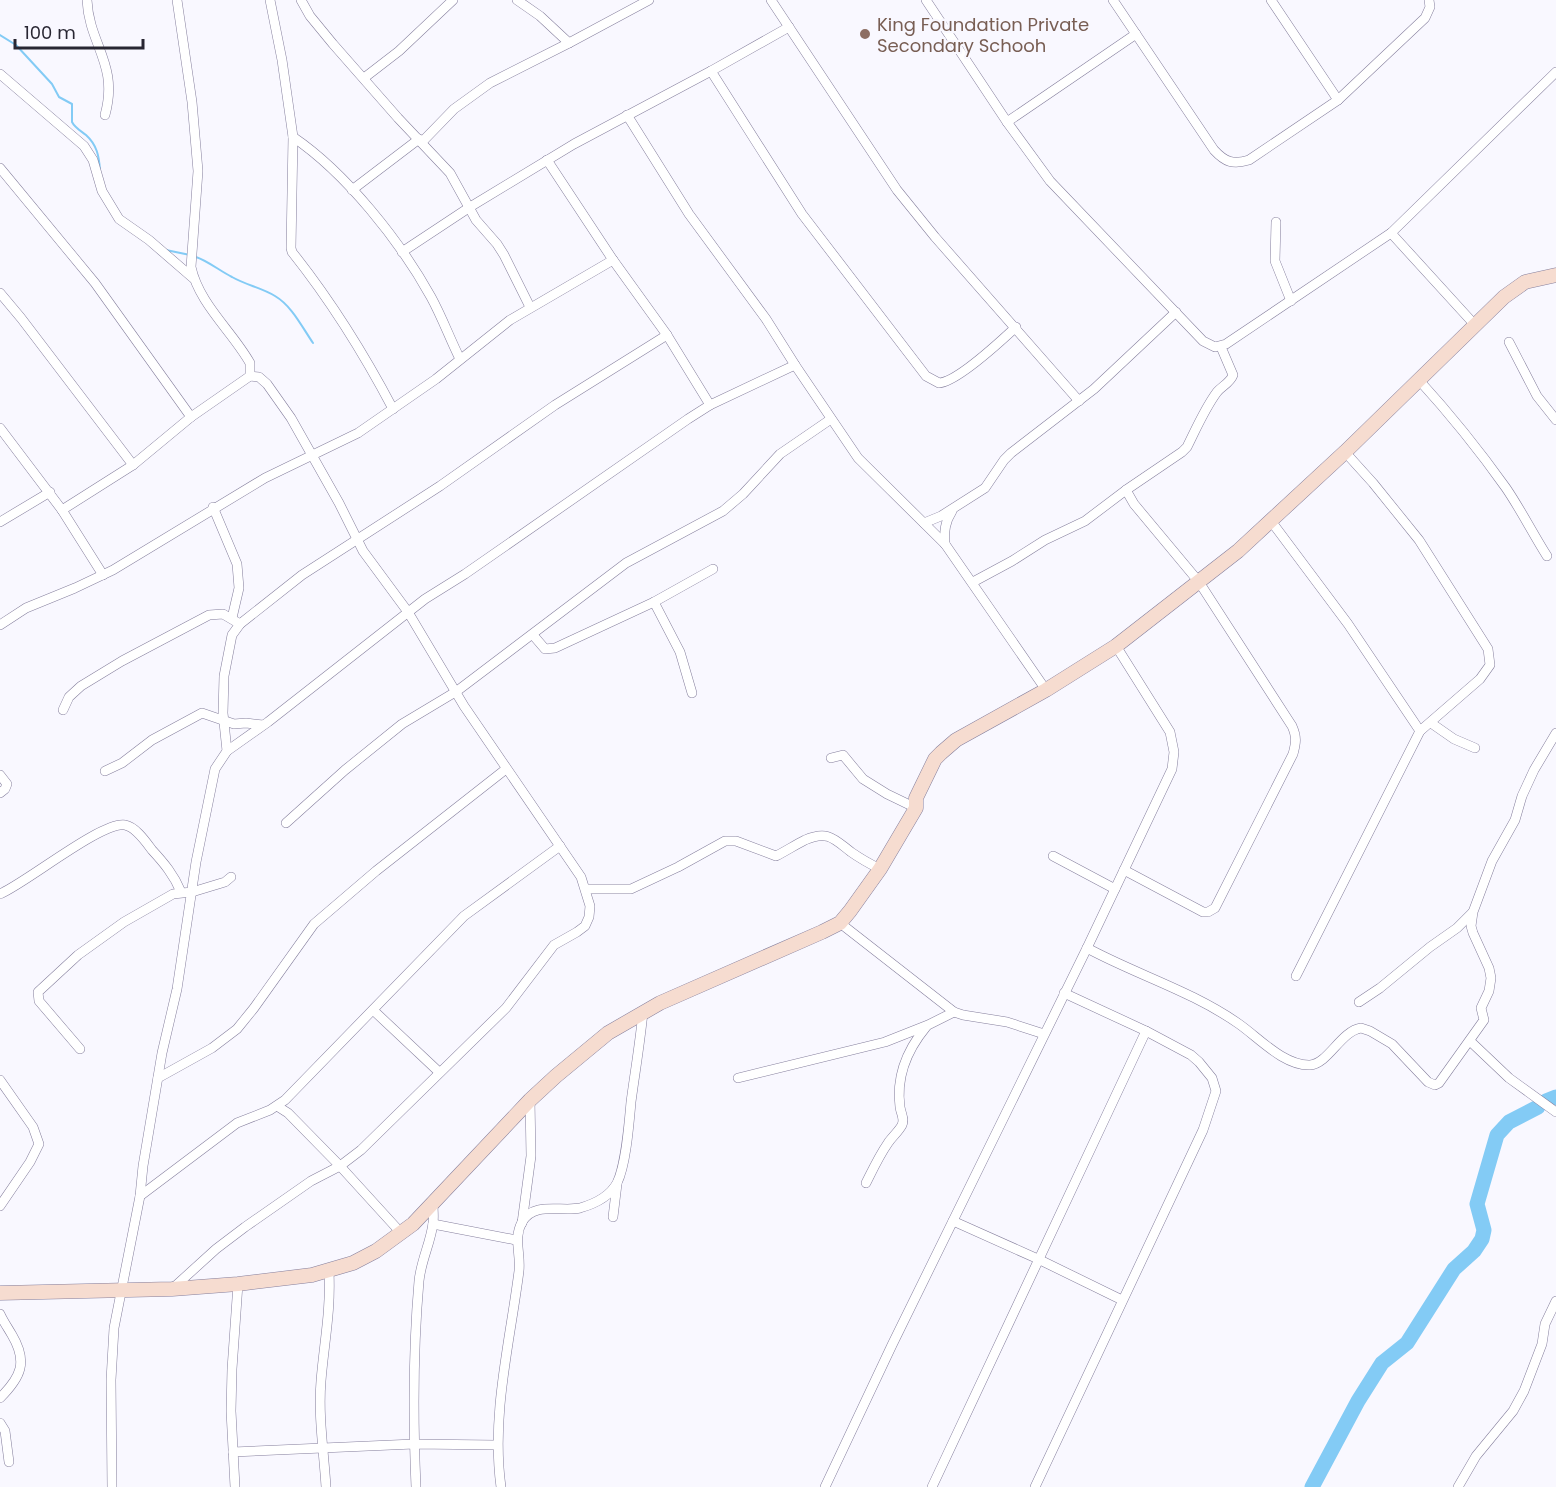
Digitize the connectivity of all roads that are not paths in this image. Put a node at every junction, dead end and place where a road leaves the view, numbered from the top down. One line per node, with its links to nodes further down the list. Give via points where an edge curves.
1 (87, 0): 21 (street, via 109,80)
2 (177, 0): 35 (street, via 196,141)
3 (270, 0): 24 (street)
4 (301, 0): 19 (street, via 310,16)
5 (453, 0): 19 (street)
6 (517, 0): 15 (street)
7 (649, 0): 15 (street)
8 (771, 0): 13 (street)
9 (926, 0): 23 (street)
10 (1113, 0): 14 (street)
11 (1271, 0): 20 (street)
12 (1429, 0): 20 (street, via 1425,18)
13 (789, 27): 16 (street); 41 (street, via 897,190)
14 (1136, 34): 20 (street, via 1214,150 1230,163 1249,160); 23 (street)
15 (569, 43): 25 (street, via 490,83)
16 (711, 71): 22 (street); 41 (street, via 802,214 930,379 939,383 949,380)
17 (1556, 72): 31 (street)
18 (0, 74): 35 (street, via 84,146 108,204 119,219)
19 (364, 78): 25 (street)
20 (1338, 100)
21 (105, 115)
22 (627, 115): 26 (street); 46 (street, via 695,222)
23 (1007, 122): 39 (street, via 1068,201)
24 (293, 137): 28 (street, via 312,150); 51 (street, via 292,252 314,279)
25 (421, 141): 28 (street); 29 (street, via 450,173)
26 (547, 160): 29 (street); 33 (street)
27 (0, 168): 52 (street, via 95,283)
28 (352, 190): 32 (street)
29 (470, 207): 32 (street); 38 (street, via 500,249)
30 (1276, 222): 37 (street, via 1275,261)
31 (1391, 233): 37 (street); 40 (street)
32 (402, 252): 45 (street, via 432,299)
33 (613, 260): 38 (street); 42 (street)
34 (1556, 275): 40 (street, via 1534,279 1514,289)
35 (193, 278): 47 (street, via 250,363)
36 (0, 293): 58 (street)
37 (1291, 301): 44 (street)
38 (530, 307): 45 (street)
39 (1176, 312): 44 (street, via 1209,345); 49 (street)
40 (1474, 324): 48 (street)
41 (1016, 327): 49 (street)
42 (667, 335): 50 (street); 67 (street)
43 (1509, 342): 54 (street, via 1537,396)
44 (1221, 346): 59 (street, via 1233,375 1215,396 1187,447)
45 (460, 359): 51 (street)
46 (795, 365): 50 (street); 53 (street)
47 (250, 376): 52 (street); 57 (street, via 267,384)
48 (1418, 379): 56 (street); 69 (street, via 1495,474)
49 (1079, 401): 61 (street, via 1011,453 985,488)
50 (711, 405): 75 (street)
51 (393, 409): 57 (street, via 358,433)
52 (191, 417): 58 (street)
53 (831, 419): 66 (street, via 868,470); 78 (street, via 780,454 723,511 626,563)
54 (1556, 420)
55 (0, 428): 60 (street)
56 (1345, 452): 64 (street); 85 (street, via 1419,540 1488,649 1490,665 1486,672)
57 (311, 455): 62 (street); 67 (street)
58 (133, 465): 63 (street)
59 (1126, 490): 72 (street, via 1085,522 1045,540); 73 (street)
60 (50, 492): 63 (street); 65 (street)
61 (955, 506): 66 (street); 68 (street, via 944,530)
62 (213, 507): 71 (street); 76 (street, via 237,564)
63 (62, 510): 71 (street)
64 (1271, 521): 73 (street); 87 (street, via 1348,624)
65 (0, 522)
66 (924, 523): 68 (street)
67 (356, 539): 75 (street); 76 (street)
68 (945, 544): 72 (street)
69 (1547, 556)
70 (713, 569): 74 (street)
71 (103, 575): 77 (street, via 33,605)
72 (973, 582): 80 (street)
73 (1199, 582): 79 (street); 101 (street, via 1292,726 1297,743 1215,908 1203,912)
74 (654, 602): 78 (street, via 555,648 545,649); 82 (street, via 680,652)
75 (408, 612): 81 (street); 86 (street)
76 (236, 621): 83 (street, via 223,614 209,615 81,686 69,697); 84 (street, via 226,662)
77 (0, 625)
78 (533, 635): 81 (street)
79 (1116, 646): 80 (street); 101 (street, via 1166,722 1174,752 1168,779)
80 (1046, 690): 96 (street, via 956,740 941,753 916,798)
81 (457, 692): 92 (street); 97 (street, via 402,724)
82 (692, 693)
83 (63, 711)
84 (225, 720): 86 (street); 90 (street); 93 (street, via 202,713)
85 (1431, 723): 87 (street); 89 (street)
86 (263, 725): 90 (street)
87 (1420, 731): 111 (street)
88 (1556, 733): 108 (street, via 1534,770)
89 (1475, 748)
90 (227, 751): 106 (street, via 215,769)
91 (831, 758): 96 (street, via 843,755 863,779)
92 (506, 769): 98 (street); 123 (street, via 314,924 237,1029)
93 (105, 771)
94 (0, 775): 95 (street, via 7,784)
95 (0, 793)
96 (916, 808): 100 (street)
97 (286, 823)
98 (560, 846): 103 (street); 114 (street, via 464,916)
99 (1053, 856): 104 (street)
100 (880, 868): 103 (street, via 837,840 822,835 776,855 725,841 631,889); 109 (street)
101 (1124, 870): 104 (street)
102 (231, 877): 106 (street)
103 (586, 889): 122 (street, via 590,906 585,926 554,945 506,1008)
104 (1115, 889): 110 (street)
105 (181, 892): 106 (street); 107 (street, via 170,869 131,827 124,825 109,828); 121 (street, via 98,938 38,992 39,1001)
106 (192, 892): 123 (street)
107 (0, 894)
108 (1473, 912): 113 (street); 120 (street, via 1471,926 1491,978 1481,1008 1484,1020)
109 (840, 923): 115 (street); 116 (street)
110 (1087, 948): 112 (street); 120 (street, via 1200,999 1295,1062 1318,1062 1353,1030 1361,1028 1387,1040 1428,1083 1435,1085)
111 (1296, 976)
112 (1064, 993): 118 (street); 119 (street)
113 (1359, 1002)
114 (373, 1010): 122 (street); 127 (street)
115 (643, 1012): 126 (street, via 608,1033); 130 (street)
116 (954, 1012): 117 (street); 119 (street)
117 (928, 1025): 124 (street, via 885,1042); 131 (street, via 907,1056 900,1078 902,1126 875,1161)
118 (1146, 1031): 141 (street); 147 (street, via 1191,1055 1212,1078 1216,1091 1203,1130)
119 (1044, 1034): 136 (street)
120 (1470, 1041): 128 (street, via 1509,1078)
121 (80, 1049)
122 (439, 1072): 129 (street)
123 (158, 1078): 132 (street)
124 (738, 1078)
125 (0, 1080): 134 (street, via 33,1127 39,1144)
126 (530, 1100): 133 (street); 137 (street, via 531,1156)
127 (277, 1106): 129 (street); 132 (street, via 237,1123)
128 (1556, 1112)
129 (340, 1166): 139 (street); 144 (street, via 311,1181 245,1227)
130 (618, 1182): 135 (street); 137 (street, via 594,1203 569,1210 540,1209)
131 (866, 1183)
132 (140, 1196): 145 (street)
133 (433, 1204): 138 (street); 139 (street)
134 (0, 1206)
135 (613, 1217)
136 (953, 1221): 141 (street); 162 (street)
137 (521, 1223): 140 (street)
138 (433, 1224): 140 (street); 152 (street, via 419,1277)
139 (402, 1234): 142 (street, via 365,1258)
140 (516, 1240): 153 (street, via 519,1268)
141 (1038, 1259): 147 (street); 163 (street)
142 (329, 1272): 143 (street); 154 (street, via 330,1309 321,1383)
143 (238, 1284): 144 (street); 155 (street, via 232,1369)
144 (172, 1289): 145 (street)
145 (122, 1290): 146 (street); 157 (street, via 114,1328 111,1380)
146 (1, 1295)
147 (1122, 1300): 164 (street)
148 (1556, 1301): 165 (street, via 1524,1391)
149 (0, 1314): 150 (street, via 20,1348 21,1362 20,1374)
150 (0, 1398)
151 (1, 1427): 156 (street, via 5,1431)
152 (414, 1444): 153 (street); 154 (street); 160 (street)
153 (496, 1445): 161 (street)
154 (324, 1449): 155 (street); 159 (street)
155 (233, 1452): 158 (street)
156 (9, 1462)
157 (112, 1487)
158 (235, 1487)
159 (326, 1487)
160 (416, 1487)
161 (501, 1487)
162 (825, 1487)
163 (932, 1487)
164 (1035, 1487)
165 (1458, 1487)

